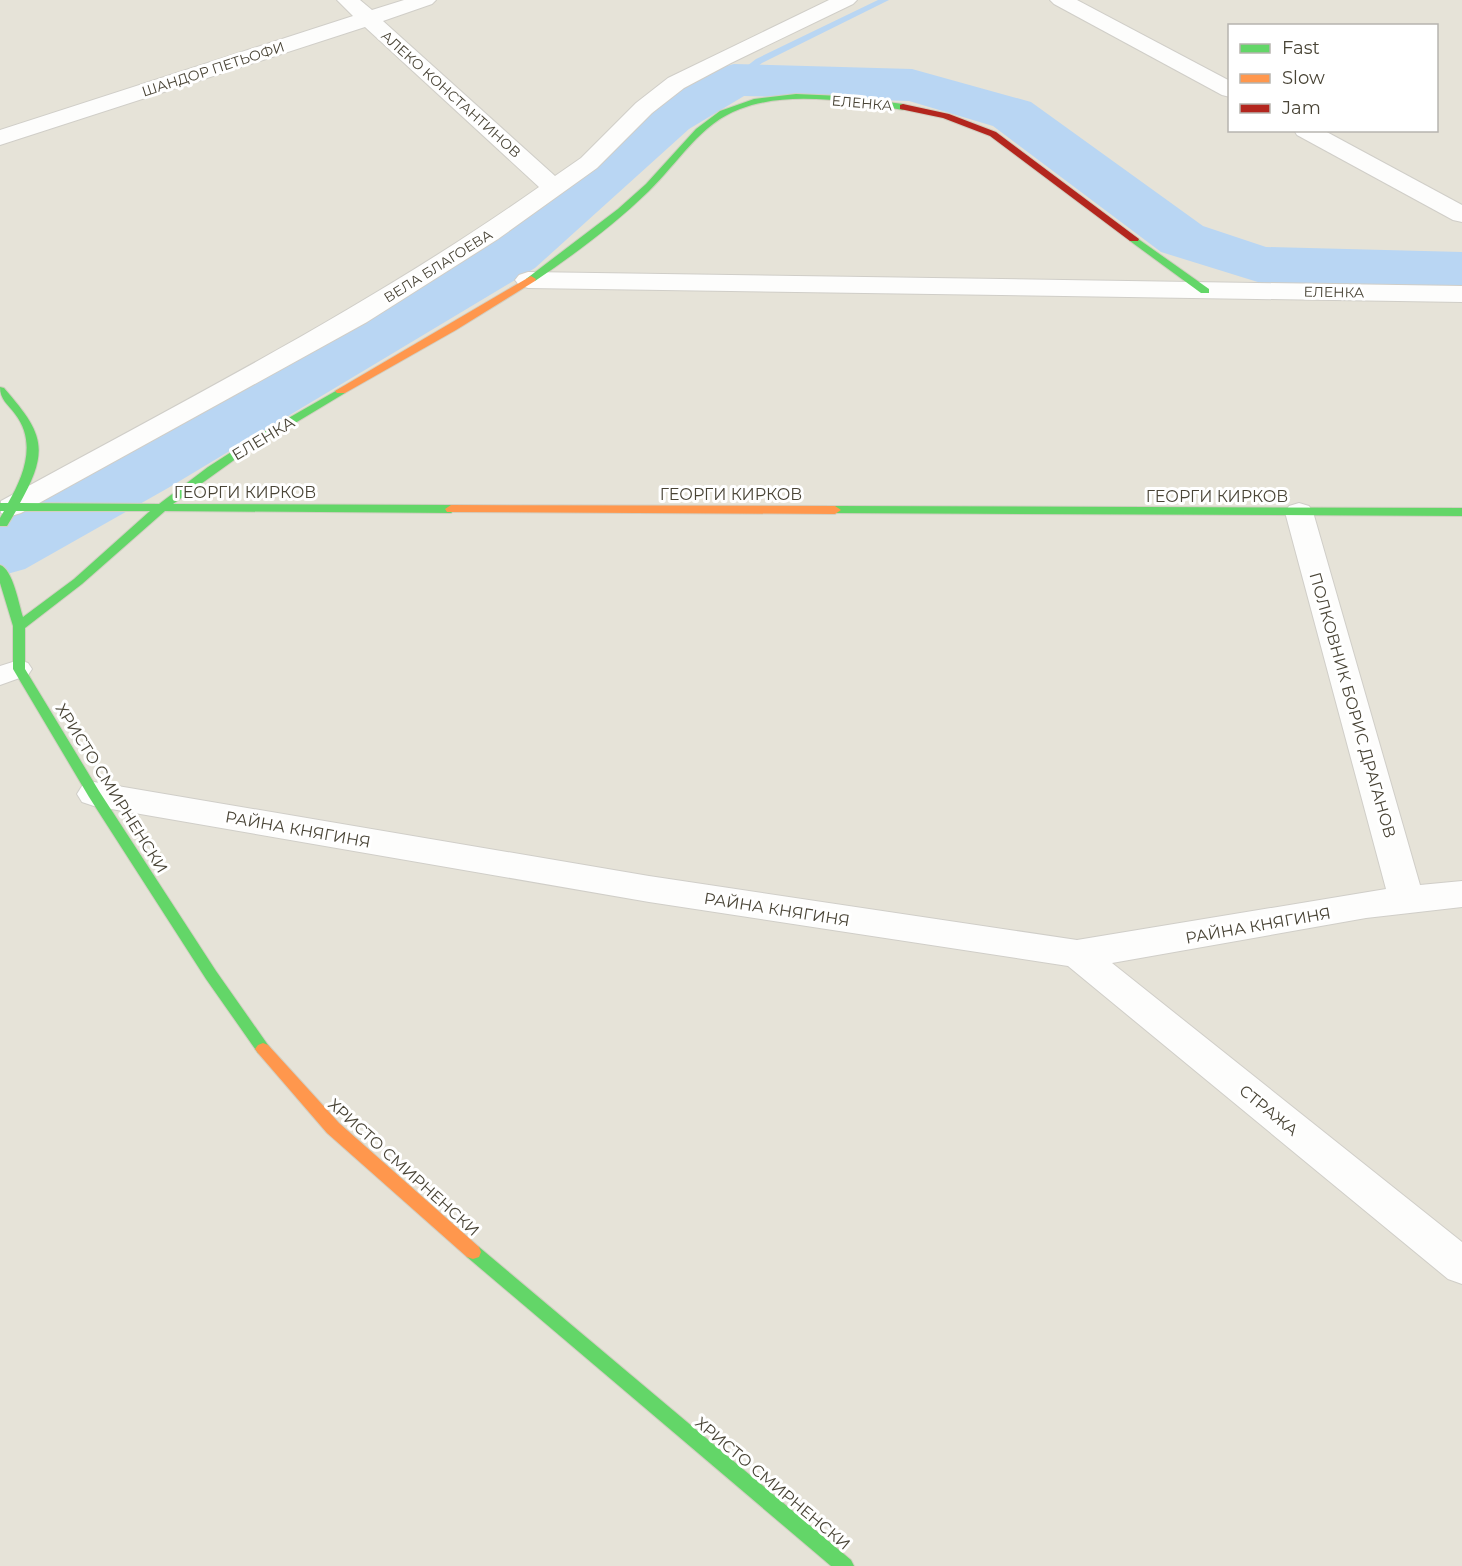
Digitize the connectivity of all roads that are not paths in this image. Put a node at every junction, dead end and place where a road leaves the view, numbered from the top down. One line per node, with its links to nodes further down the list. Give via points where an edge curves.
1 (348, 0): 5 (street, АЛЕКО КОНСТАНТИНОВ)
2 (425, 0): 5 (street, ШАНДОР ПЕТЬОФИ)
3 (846, 0): 9 (street, ВЕЛА БЛАГОЕВА, via 676,83 644,108 589,163)
4 (1061, 0): 6 (street)
5 (367, 18): 8 (street, ШАНДОР ПЕТЬОФИ); 9 (street, АЛЕКО КОНСТАНТИНОВ)
6 (1228, 89)
7 (1309, 132): 10 (street)
8 (0, 138)
9 (554, 188): 18 (street, ВЕЛА БЛАГОЕВА, via 358,316)
10 (1462, 215)
11 (528, 280): 12 (street, ЕЛЕНКА); 12 (street, ЕЛЕНКА, via 626,207 715,118 736,106 791,98 909,108 993,134); 15 (street, ЕЛЕНКА, via 237,453)
12 (1205, 291): 13 (street, ЕЛЕНКА)
13 (1462, 294)
14 (0, 390): 18 (street, via 27,423 35,444 32,470)
15 (161, 508): 16 (street, ГЕОРГИ КИРКОВ); 18 (street, ГЕОРГИ КИРКОВ, via 45,507); 20 (street, ЕЛЕНКА, via 76,587)
16 (1299, 512): 17 (street, ГЕОРГИ КИРКОВ); 24 (street, ПОЛКОВНИК БОРИС ДРАГАНОВ)
17 (1462, 512)
18 (4, 514)
19 (0, 569): 20 (street, ХРИСТО СМИРНЕНСКИ)
20 (19, 626): 21 (street, ХРИСТО СМИРНЕНСКИ)
21 (9, 672): 22 (street, ХРИСТО СМИРНЕНСКИ)
22 (94, 794): 25 (street, РАЙНА КНЯГИНЯ, via 649,890); 27 (street, ХРИСТО СМИРНЕНСКИ, via 266,1054 333,1128 420,1207)
23 (1462, 894): 24 (street, РАЙНА КНЯГИНЯ)
24 (1406, 898): 25 (street, РАЙНА КНЯГИНЯ)
25 (1077, 954): 26 (street, СТРАЖА)
26 (1462, 1266)
27 (845, 1566)

